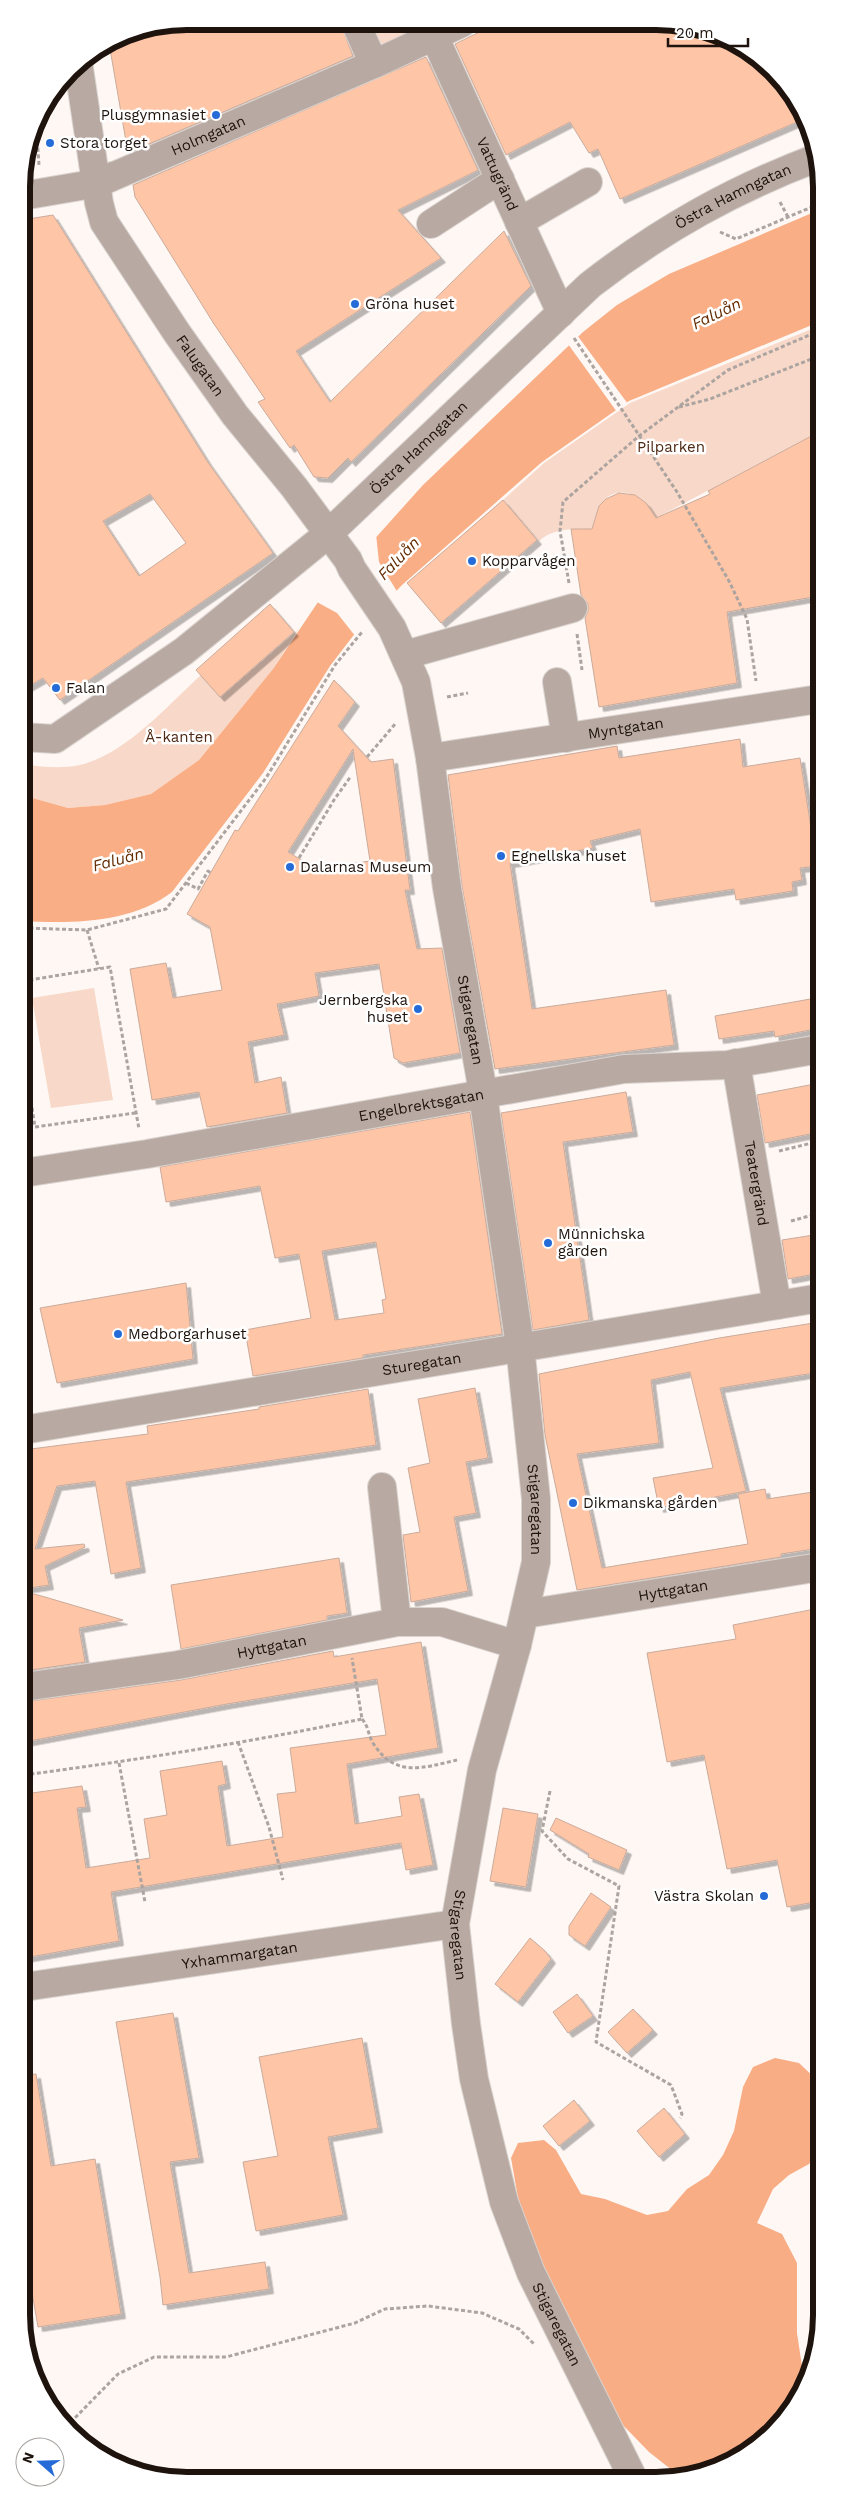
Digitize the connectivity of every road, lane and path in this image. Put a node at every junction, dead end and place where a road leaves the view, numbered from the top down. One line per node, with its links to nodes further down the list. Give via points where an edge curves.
1 (359, 30): 4 (street)
2 (447, 30): 3 (street, Holmgatan)
3 (434, 36): 4 (street, Holmgatan); 10 (street, Vattugränd)
4 (374, 64): 9 (street, Holmgatan)
5 (80, 72): 9 (street, Falugatan)
6 (38, 136): 8 (path)
7 (811, 160): 21 (street, Östra Hamngatan, via 768,176 708,206 624,259)
8 (38, 169)
9 (96, 170): 12 (street, Holmgatan); 27 (street, Falugatan, via 104,222 235,415)
10 (495, 170): 18 (street, Vattugränd); 19 (street)
11 (588, 182): 18 (street)
12 (30, 193)
13 (788, 198): 14 (path)
14 (780, 202): 15 (path); 17 (path)
15 (772, 205)
16 (813, 206): 17 (path)
17 (788, 216): 20 (path, via 736,239 719,231)
18 (519, 222): 21 (street, Vattugränd)
19 (432, 224)
20 (726, 227)
21 (561, 313): 27 (street, Östra Hamngatan)
22 (813, 334): 25 (path, via 728,370)
23 (574, 338): 26 (path)
24 (813, 358): 25 (path, via 710,399)
25 (675, 408): 26 (path)
26 (639, 436): 28 (path, via 563,502 560,531); 35 (path, via 677,492 729,581 747,619)
27 (328, 534): 29 (street, Stigaregatan, via 348,560); 37 (street, Östra Hamngatan, via 184,651 55,739)
28 (573, 608): 30 (street); 31 (path)
29 (373, 619): 30 (street, Stigaregatan, via 392,628); 44 (path, via 335,665 266,778)
30 (405, 655): 40 (street, Stigaregatan, via 416,682)
31 (571, 680): 38 (street)
32 (468, 693): 33 (path)
33 (439, 698)
34 (813, 700): 35 (street, Myntgatan)
35 (760, 708): 38 (street, Myntgatan)
36 (401, 717): 39 (path)
37 (30, 737)
38 (566, 738): 40 (street, Myntgatan)
39 (367, 757)
40 (430, 758): 51 (street, Stigaregatan, via 447,888)
41 (351, 776): 42 (path)
42 (299, 858)
43 (211, 873): 44 (path, via 208,871 198,889)
44 (186, 883): 46 (path, via 166,909)
45 (30, 928): 46 (path)
46 (87, 930): 47 (path)
47 (99, 969): 48 (path); 53 (path, via 110,968)
48 (30, 980)
49 (813, 1050): 50 (street, Engelbrektsgatan)
50 (736, 1063): 51 (street, Engelbrektsgatan, via 624,1069); 61 (street, Teatergränd)
51 (483, 1096): 57 (street, Engelbrektsgatan); 62 (street, Stigaregatan)
52 (30, 1099): 53 (path, via 34,1127)
53 (135, 1113): 54 (path, via 139,1130)
54 (147, 1130)
55 (813, 1143): 56 (path)
56 (776, 1151)
57 (30, 1172)
58 (786, 1214): 59 (path, via 788,1222)
59 (813, 1215)
60 (813, 1299): 61 (street, Sturegatan)
61 (776, 1305): 62 (street, Sturegatan)
62 (520, 1346): 63 (street, Sturegatan); 66 (street, Stigaregatan, via 538,1538)
63 (30, 1429)
64 (382, 1487): 67 (street)
65 (813, 1568): 66 (street, Hyttgatan)
66 (525, 1614): 69 (street, Stigaregatan)
67 (397, 1622): 68 (street, Hyttgatan); 69 (street, Hyttgatan, via 442,1622)
68 (348, 1632): 70 (street, Hyttgatan, via 178,1665); 71 (path)
69 (518, 1645): 73 (street, Stigaregatan)
70 (30, 1686)
71 (362, 1719): 72 (path); 73 (path, via 368,1725 372,1741 384,1757 398,1767)
72 (238, 1742): 74 (path); 77 (path, via 265,1812)
73 (485, 1760): 79 (street, Stigaregatan)
74 (119, 1763): 75 (path); 78 (path)
75 (30, 1774)
76 (550, 1791): 81 (path, via 542,1831 568,1860 619,1886 596,2042 671,2085 682,2114)
77 (283, 1880)
78 (145, 1902)
79 (455, 1924): 80 (street, Yxhammargatan); 84 (street, Stigaregatan, via 474,2079 504,2202 531,2273)
80 (30, 1987)
81 (680, 2118)
82 (540, 2350): 83 (path, via 519,2329 482,2313 428,2306 385,2309 355,2323 226,2357 154,2357 118,2374)
83 (72, 2421)
84 (630, 2472)

